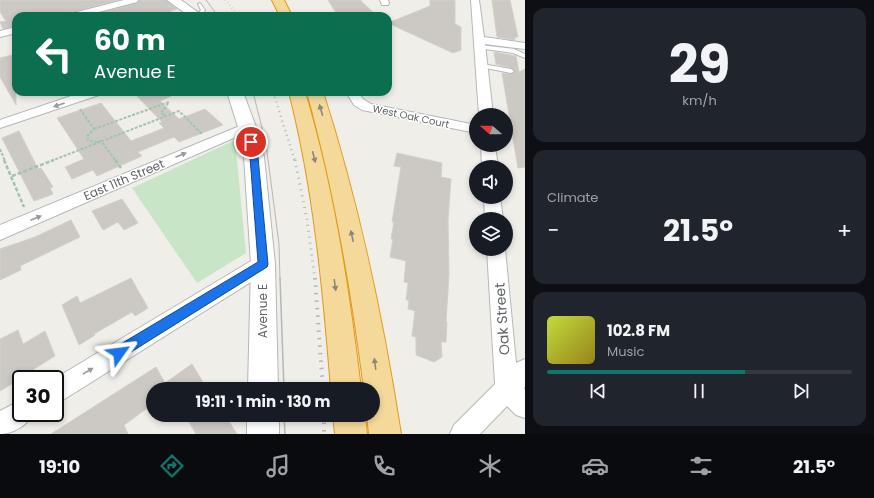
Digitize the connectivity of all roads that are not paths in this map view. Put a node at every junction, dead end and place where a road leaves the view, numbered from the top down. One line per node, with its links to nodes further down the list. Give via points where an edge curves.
1 (134, 0): 6 (street)
2 (173, 0): 7 (main road)
3 (278, 0): 9 (highway)
4 (475, 0): 12 (street)
5 (200, 4): 8 (lane)
6 (88, 12)
7 (192, 12)
8 (201, 12)
9 (284, 12)
10 (12, 31): 11 (street)
11 (0, 34)
12 (480, 43): 13 (street); 14 (lane); 15 (street)
13 (525, 46)
14 (525, 56)
15 (482, 66): 16 (lane); 22 (street)
16 (511, 70)
17 (82, 96): 23 (street, one-way to 23)
18 (236, 96): 24 (main road, Avenue E)
19 (298, 96): 31 (highway, one-way to 31, via 315,163 330,245)
20 (316, 96): 39 (highway, one-way to 20, via 351,230)
21 (354, 96): 25 (street, West Oak Court, via 358,102 367,107)
22 (485, 108)
23 (2, 120)
24 (247, 127): 26 (street, East 11th Street, one-way to 24); 28 (main road, Avenue E, via 254,157)
25 (469, 128)
26 (0, 233)
27 (497, 256): 33 (street, Oak Street)
28 (263, 264): 30 (main road, Avenue E); 32 (street, one-way to 28)
29 (525, 370): 33 (street)
30 (263, 382)
31 (345, 382)
32 (64, 386)
33 (507, 389): 34 (street); 42 (street)
34 (525, 406)
35 (12, 418): 38 (street)
36 (263, 422): 40 (main road)
37 (350, 422): 41 (highway)
38 (0, 425)
39 (385, 432)
40 (263, 434)
41 (351, 434)
42 (463, 434)

